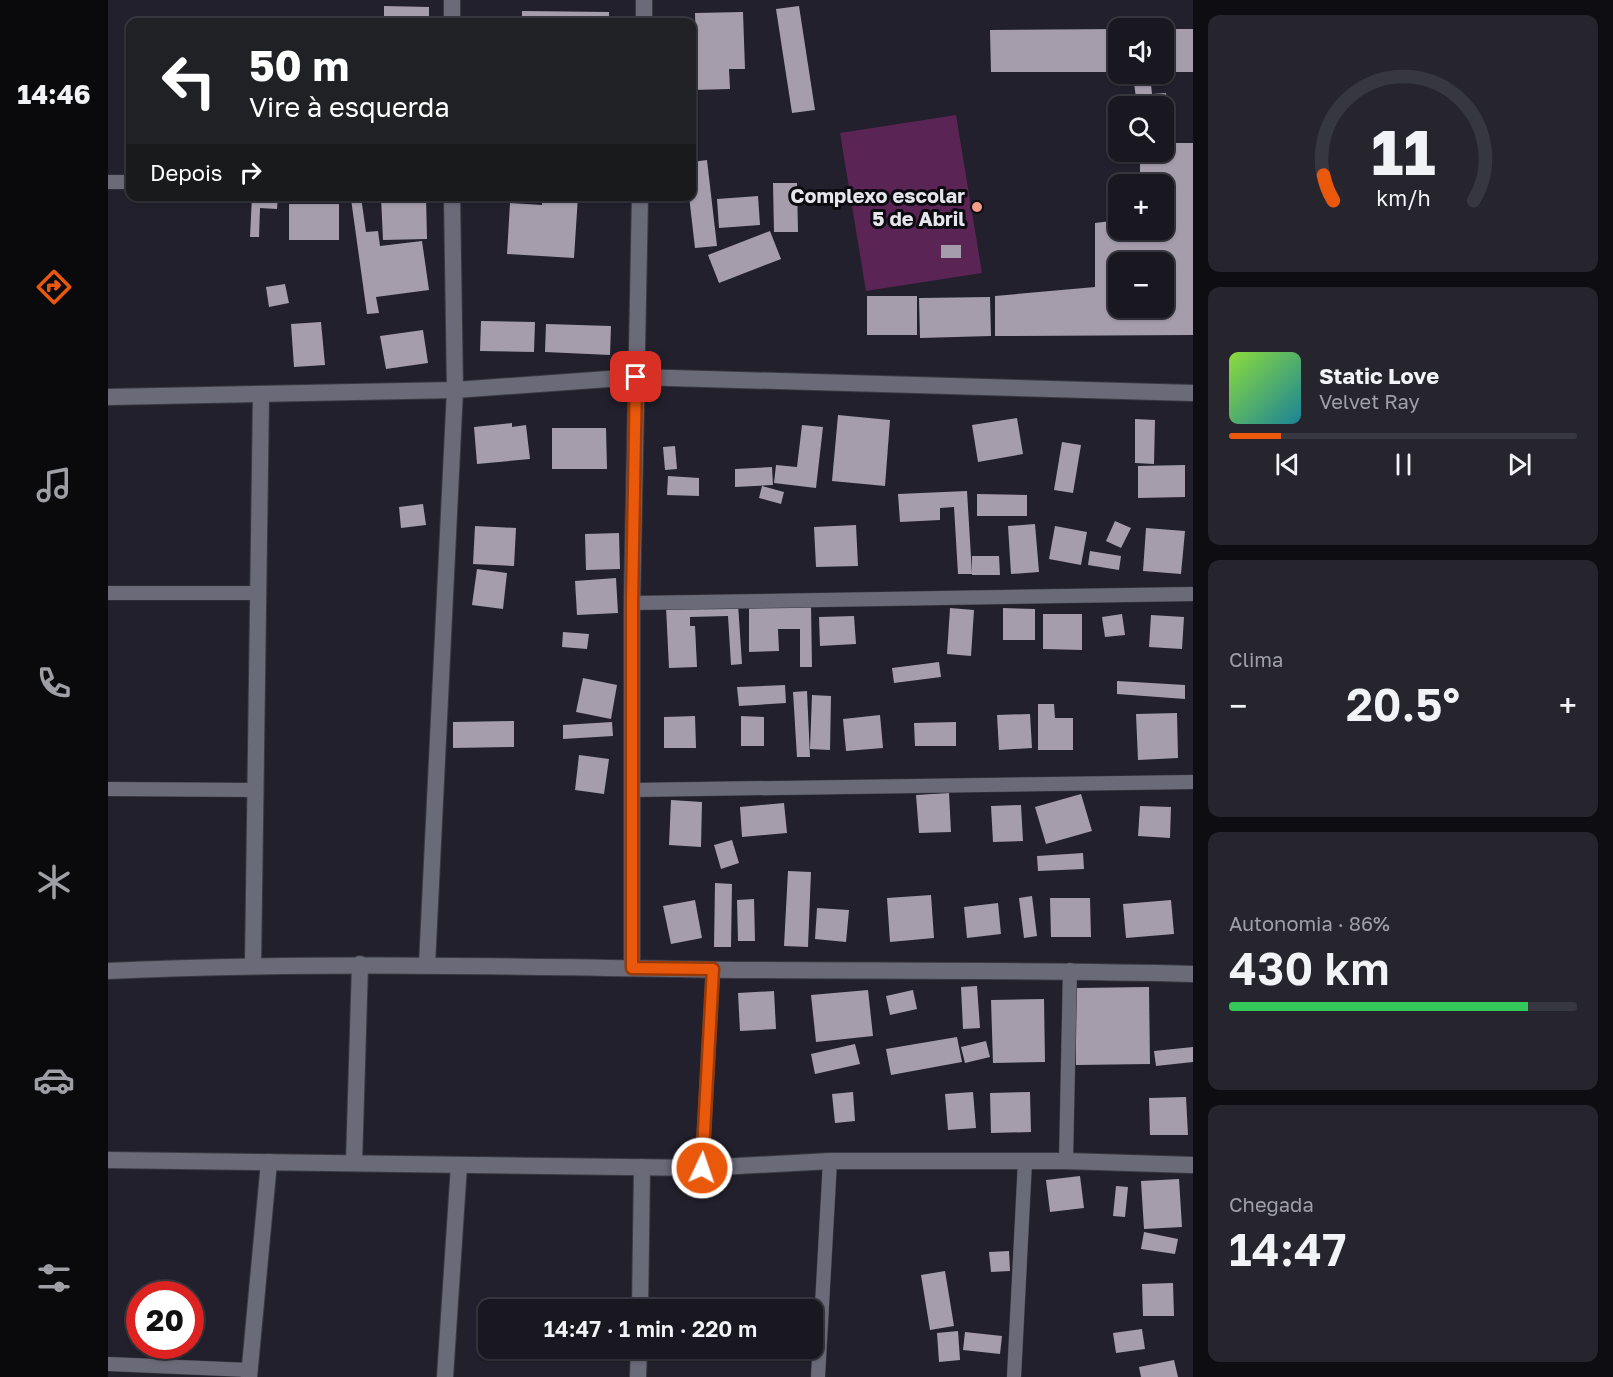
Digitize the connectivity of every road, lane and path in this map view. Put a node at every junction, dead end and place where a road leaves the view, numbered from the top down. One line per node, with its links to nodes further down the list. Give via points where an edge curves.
1 (452, 0): 3 (street)
2 (644, 0): 4 (street)
3 (452, 18)
4 (644, 18)
5 (108, 182): 6 (lane)
6 (126, 182)
7 (452, 201): 10 (street)
8 (640, 201): 9 (street)
9 (636, 377): 10 (street); 11 (street); 17 (street)
10 (455, 390): 12 (street); 24 (street)
11 (1193, 393)
12 (261, 395): 13 (street); 15 (street)
13 (108, 397)
14 (108, 593): 15 (lane)
15 (257, 593): 20 (street)
16 (1193, 594): 17 (lane)
17 (632, 603): 21 (street)
18 (1193, 782): 21 (lane)
19 (108, 789): 20 (lane)
20 (255, 790): 22 (street)
21 (632, 790): 25 (street)
22 (253, 964): 23 (street); 28 (street)
23 (360, 964): 24 (street); 35 (street)
24 (427, 964): 25 (street)
25 (632, 968): 26 (street)
26 (713, 969): 27 (street); 39 (lane)
27 (1070, 970): 29 (street); 33 (lane)
28 (108, 971)
29 (1193, 974)
30 (108, 1160): 34 (street)
31 (830, 1161): 32 (street); 39 (street); 46 (lane)
32 (1025, 1161): 33 (street); 47 (lane)
33 (1066, 1161): 36 (street)
34 (269, 1162): 35 (street); 43 (street)
35 (354, 1163): 37 (street)
36 (1193, 1164)
37 (459, 1165): 38 (street); 44 (street)
38 (642, 1167): 39 (street); 40 (street)
39 (702, 1168)
40 (640, 1299)
41 (639, 1359): 45 (street)
42 (108, 1364): 43 (lane)
43 (249, 1374)
44 (445, 1377)
45 (638, 1377)
46 (818, 1377)
47 (1014, 1377)

